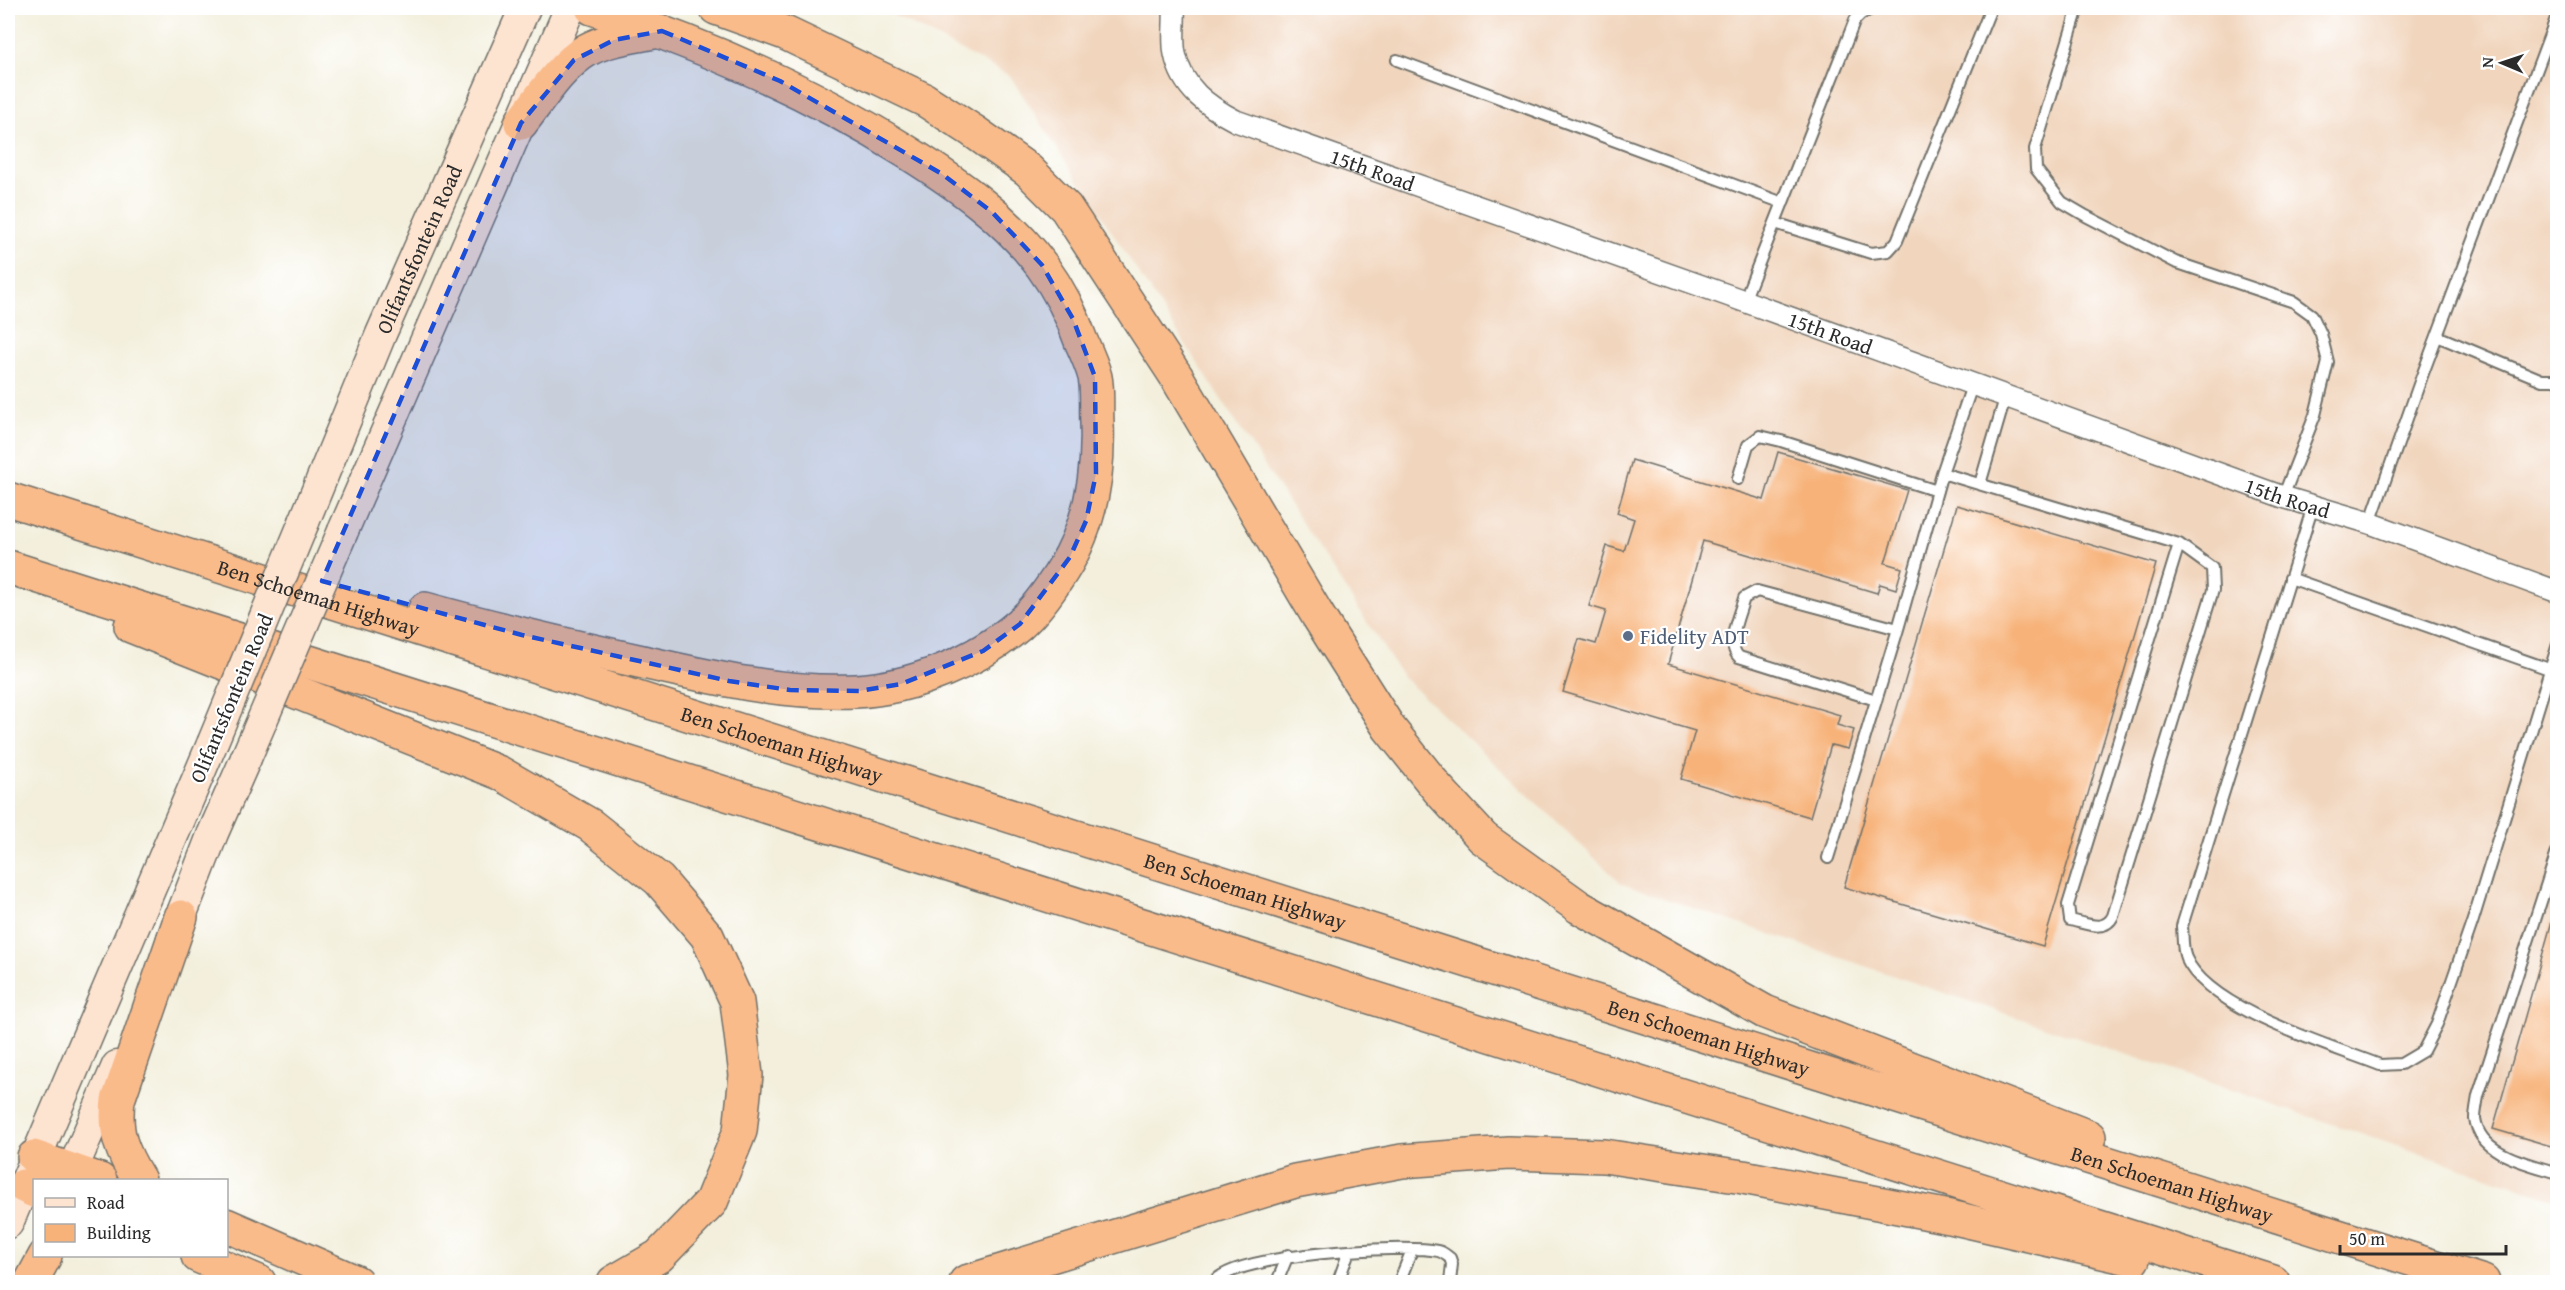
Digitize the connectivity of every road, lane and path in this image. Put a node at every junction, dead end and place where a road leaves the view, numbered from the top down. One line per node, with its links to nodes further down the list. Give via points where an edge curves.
1 (525, 8): 42 (main road, Olifantsfontein Road, bridge, via 381,334)
2 (570, 8): 12 (main road, Olifantsfontein Road)
3 (592, 8): 10 (highway)
4 (716, 8): 49 (highway, via 785,33 925,100 1028,170 1066,208 1176,376 1389,728 1483,838 1579,907 1765,1012)
5 (1174, 8): 15 (street, 15th Road, via 1175,53 1182,75 1210,107 1236,121)
6 (1873, 8): 13 (lane, via 1855,20)
7 (1991, 8): 14 (lane, via 1897,241 1888,250 1871,253)
8 (2078, 8): 25 (lane, via 2035,149 2036,169 2062,202 2085,216 2175,262 2294,302 2312,315 2328,362 2314,415)
9 (2558, 13): 16 (lane)
10 (662, 31): 12 (highway, via 589,49 573,60); 24 (highway, via 780,81 942,174 992,212 1042,265 1073,319 1095,376 1096,474 1086,520 1070,557 1049,590 1020,624 983,651 900,684 859,691 790,690 729,681 522,635)
11 (1397, 60): 13 (lane)
12 (521, 123): 40 (main road, Olifantsfontein Road, bridge, via 213,833)
13 (1783, 203): 14 (lane)
14 (1775, 223): 15 (lane)
15 (1744, 301): 18 (street, 15th Road)
16 (2437, 336): 17 (lane, via 2542,380); 28 (lane)
17 (2558, 380)
18 (1973, 383): 19 (street, 15th Road); 20 (lane)
19 (2006, 395): 22 (lane); 25 (street, 15th Road)
20 (1942, 473): 22 (lane); 23 (lane)
21 (1738, 479): 23 (lane, via 1748,445 1760,436)
22 (1980, 484): 29 (lane)
23 (1937, 491): 34 (lane)
24 (8, 495)
25 (2283, 497): 27 (street, 15th Road)
26 (8, 499): 49 (highway, Ben Schoeman Highway)
27 (2313, 506): 28 (street, 15th Road); 32 (lane)
28 (2370, 523): 33 (street, 15th Road)
29 (2179, 544): 29 (lane, via 2212,568 2213,590 2110,923 2103,927 2070,920 2068,905)
30 (8, 567): 66 (highway)
31 (8, 578): 58 (highway, via 500,773 590,825 659,880 707,936 737,1002 746,1075 740,1131 711,1202 659,1256)
32 (2290, 578): 36 (lane); 36 (lane, via 2182,926 2185,957 2203,984 2245,1012 2380,1065 2401,1064 2423,1052 2437,1024 2474,920)
33 (2558, 592)
34 (1898, 629): 37 (lane); 37 (lane, via 1757,591 1744,598 1732,643 1739,657)
35 (2558, 644): 36 (lane)
36 (2549, 669)
37 (1876, 700): 39 (lane)
38 (2558, 849): 41 (lane, via 2478,1096 2475,1120 2486,1143 2511,1158)
39 (1828, 858)
40 (181, 917): 43 (main road, Olifantsfontein Road); 44 (highway, via 118,1100 115,1123 120,1145)
41 (2558, 1173)
42 (30, 1178): 43 (highway); 45 (main road, Olifantsfontein Road)
43 (80, 1178)
44 (139, 1179)
45 (8, 1223)
46 (228, 1226): 57 (highway)
47 (1412, 1250): 48 (lane); 63 (lane); 64 (lane, via 1436,1250 1450,1258)
48 (1349, 1251): 50 (lane); 62 (lane)
49 (2395, 1254): 67 (highway, Ben Schoeman Highway)
50 (1288, 1256): 60 (lane, via 1223,1275); 61 (lane)
51 (37, 1257): 54 (main road)
52 (44, 1257): 55 (highway)
53 (200, 1257): 56 (highway)
54 (26, 1282)
55 (31, 1282)
56 (259, 1282)
57 (356, 1282)
58 (614, 1282)
59 (966, 1282): 65 (highway, via 1295,1181 1402,1161 1508,1153 1604,1155 1743,1177 1950,1217)
60 (1214, 1282)
61 (1277, 1282)
62 (1338, 1282)
63 (1399, 1282)
64 (1450, 1282)
65 (2237, 1282)
66 (2273, 1282)
67 (2483, 1282)

